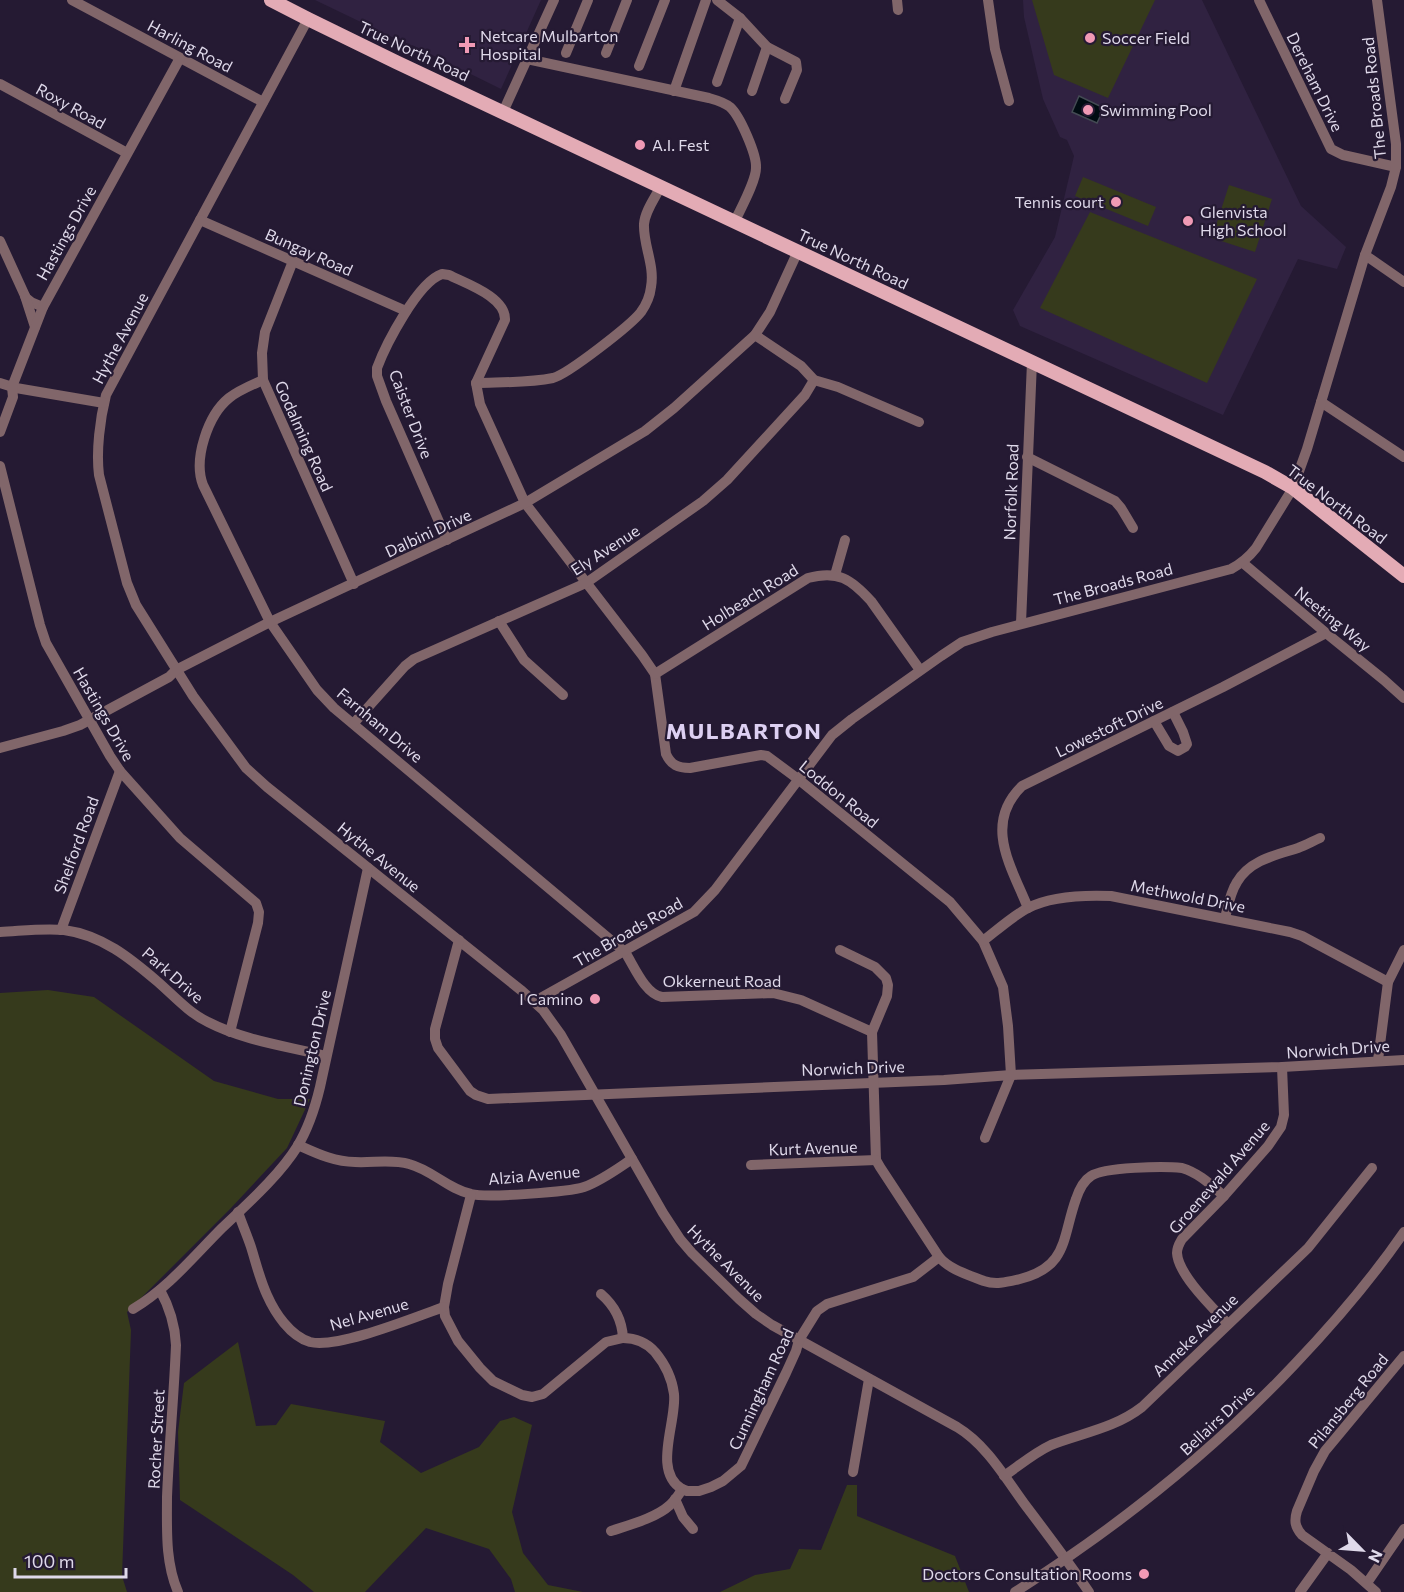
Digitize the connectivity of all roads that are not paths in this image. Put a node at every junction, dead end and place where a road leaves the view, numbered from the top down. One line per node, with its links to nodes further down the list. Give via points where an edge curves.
1 (72, 0): 17 (street, Harling Road)
2 (271, 0): 13 (main road, True North Road)
3 (554, 0): 18 (street)
4 (588, 0): 15 (street)
5 (627, 0): 16 (street)
6 (665, 0): 19 (street)
7 (706, 0): 22 (street)
8 (717, 0): 12 (street)
9 (988, 0): 25 (street, via 995,49)
10 (1259, 0): 29 (street, Dereham Drive, via 1331,149)
11 (1377, 0): 29 (street, The Broads Road)
12 (740, 18): 14 (street); 20 (street)
13 (308, 19): 26 (street, Hythe Avenue); 27 (main road, True North Road)
14 (767, 47): 23 (street); 24 (street, via 797,66)
15 (566, 52)
16 (606, 53)
17 (180, 58): 26 (street, Harling Road); 28 (street, Hastings Drive)
18 (527, 59): 22 (street); 27 (street)
19 (639, 66)
20 (717, 82)
21 (0, 84): 28 (street, Roxy Road)
22 (674, 91): 32 (street, via 731,107 745,132 756,167)
23 (752, 91)
24 (785, 99)
25 (1009, 101)
26 (263, 102): 31 (street, Hythe Avenue)
27 (503, 112): 30 (main road, True North Road)
28 (127, 153): 39 (street, Hastings Drive)
29 (1396, 166): 35 (street, The Broads Road)
30 (661, 186): 32 (main road, True North Road); 47 (street, via 645,218 653,273 647,303 640,314 556,377)
31 (200, 220): 36 (street, Bungay Road); 50 (street, Hythe Avenue)
32 (735, 221): 34 (main road, True North Road)
33 (0, 241): 38 (street)
34 (798, 251): 42 (street, Dalbini Drive); 43 (main road, True North Road)
35 (1365, 255): 37 (street); 49 (street, The Broads Road)
36 (293, 261): 40 (street, Bungay Road); 44 (street, Godalming Road, via 265,332)
37 (1404, 282)
38 (25, 296): 39 (street); 41 (street)
39 (43, 308): 41 (street, Hastings Drive)
40 (406, 311): 47 (street, Caister Drive, via 426,285 442,274 492,297 502,306 505,320); 59 (street, Caister Drive, via 380,360 377,376)
41 (35, 327): 48 (street, Hastings Drive)
42 (755, 335): 45 (street, via 801,366); 57 (street, Dalbini Drive, via 652,426)
43 (1032, 362): 53 (street, Norfolk Road); 56 (main road, True North Road, via 1236,457)
44 (263, 380): 65 (street, Godalming Road); 67 (street, Farnham Drive, via 230,396 221,406 205,437 199,468 203,485)
45 (814, 380): 51 (street); 64 (street, Ely Avenue, via 805,395 717,489)
46 (0, 383): 48 (street)
47 (476, 383): 57 (street, Loddon Road, via 480,404)
48 (12, 387): 50 (street); 52 (street, Hastings Drive, via 13,398)
49 (1321, 402): 54 (street); 56 (street, The Broads Road)
50 (104, 403): 70 (street, Hythe Avenue, via 97,465 102,491 131,595)
51 (919, 422)
52 (0, 432)
53 (1027, 457): 58 (street, via 1115,501); 68 (street, Norfolk Road)
54 (1404, 457)
55 (0, 466): 76 (street, Hastings Drive, via 39,625)
56 (1293, 488): 61 (street, The Broads Road); 63 (main road, True North Road)
57 (525, 503): 59 (street, Dalbini Drive); 64 (street, Loddon Road)
58 (1133, 528)
59 (447, 540): 65 (street, Dalbini Drive)
60 (845, 540): 62 (street)
61 (1243, 563): 68 (street, The Broads Road); 69 (street, Neeting Way)
62 (835, 575): 71 (street, via 852,583 871,601); 72 (street, Holbeach Road, via 808,578)
63 (1404, 576)
64 (586, 583): 66 (street, Ely Avenue); 72 (street, Loddon Road)
65 (354, 584): 67 (street, Dalbini Drive)
66 (498, 621): 73 (street, via 524,660); 78 (street, Ely Avenue, via 414,659)
67 (270, 622): 70 (street, Dalbini Drive); 78 (street, Farnham Drive, via 317,690)
68 (1021, 623): 71 (street, The Broads Road, via 962,642)
69 (1326, 633): 74 (street, Neeting Way); 75 (street, Lowestoft Drive)
70 (176, 670): 76 (street, Dalbini Drive); 83 (street, Hythe Avenue, via 246,768)
71 (920, 670): 81 (street, The Broads Road, via 832,735)
72 (655, 674): 81 (street, Loddon Road, via 666,754 676,766 690,768 761,755)
73 (563, 695)
74 (1404, 698)
75 (1173, 712): 77 (street, Lowestoft Drive); 77 (street, via 1186,739 1182,750 1169,746)
76 (89, 720): 79 (street, Dalbini Drive); 80 (street, Hastings Drive)
77 (1155, 721): 84 (street, Lowestoft Drive, via 1022,786 1013,795 1006,806 1001,837)
78 (354, 723): 92 (street, Farnham Drive)
79 (0, 748)
80 (120, 771): 86 (street, Shelford Road); 95 (street, Hastings Drive, via 190,848 256,903 258,923)
81 (798, 779): 89 (street, Loddon Road, via 950,902); 92 (street, The Broads Road, via 705,902)
82 (1320, 838): 85 (street, via 1249,868 1233,888)
83 (368, 867): 88 (street, Hythe Avenue); 97 (street, Donington Drive)
84 (1028, 908): 85 (street, Methwold Drive, via 1095,895); 89 (street, Methwold Drive)
85 (1225, 918): 93 (street, Methwold Drive, via 1302,936)
86 (62, 930): 87 (street, Park Drive); 95 (street, Park Drive, via 114,947 194,1014)
87 (0, 932)
88 (459, 940): 94 (street, Hythe Avenue); 103 (street, Norwich Drive, via 435,1037 440,1052 468,1088 490,1099)
89 (983, 941): 101 (street, Loddon Road, via 1003,987)
90 (840, 950): 96 (street, via 875,967 886,978 887,996)
91 (1404, 950): 93 (street)
92 (625, 952): 94 (street, The Broads Road); 96 (street, Okkerneut Road, via 650,992 658,997 782,994)
93 (1388, 982): 98 (street)
94 (535, 1001): 103 (street, Hythe Avenue, via 561,1035)
95 (230, 1032): 97 (street, Park Drive)
96 (872, 1032): 102 (street)
97 (326, 1056): 105 (street, Donington Drive, via 316,1106)
98 (1378, 1060): 99 (street, Norwich Drive); 100 (street, Norwich Drive)
99 (1404, 1060)
100 (1282, 1067): 101 (street, Norwich Drive); 111 (street, Groenewald Avenue, via 1281,1127)
101 (1011, 1075): 102 (street, Norwich Drive); 104 (street, Loddon Road)
102 (873, 1083): 103 (street, Norwich Drive); 107 (street)
103 (595, 1094): 106 (street, Hythe Avenue)
104 (985, 1138)
105 (298, 1145): 110 (street, Alzia Avenue, via 336,1160 411,1164); 112 (street, Donington Drive, via 278,1172)
106 (632, 1160): 110 (street, Alzia Avenue, via 579,1188); 121 (street, Hythe Avenue, via 692,1253 756,1314)
107 (876, 1160): 108 (street, Kurt Avenue); 114 (street)
108 (751, 1165)
109 (1372, 1168): 119 (street, Anneke Avenue, via 1308,1248)
110 (471, 1195): 117 (street)
111 (1224, 1196): 114 (street, via 1206,1180 1182,1168 1100,1172 1089,1177 1080,1189 1061,1251 1043,1270 994,1283 947,1265); 119 (street, Groenewald Avenue, via 1182,1239 1177,1254 1192,1283)
112 (238, 1212): 115 (street, Donington Drive); 117 (street, Nel Avenue, via 273,1305 287,1326 309,1341 321,1343 353,1337)
113 (1404, 1232): 132 (street, Bellairs Drive, via 1368,1283 1268,1392 1187,1468)
114 (939, 1257): 121 (street, Cunningham Road, via 913,1277 827,1304)
115 (160, 1290): 118 (street, Donington Drive); 134 (street, Rocher Street, via 176,1328 166,1536)
116 (601, 1294): 120 (street, via 620,1319)
117 (444, 1306): 120 (street, via 458,1341 480,1368 493,1381 522,1395 543,1394 606,1342)
118 (133, 1309)
119 (1228, 1324): 125 (street, Anneke Avenue, via 1134,1413 1048,1447)
120 (623, 1338): 126 (street, via 648,1345 666,1368 674,1394 668,1470 672,1481)
121 (799, 1341): 123 (street, Hythe Avenue); 126 (street, Cunningham Road, via 741,1466 711,1487 699,1491)
122 (1404, 1356): 131 (street, Pilansberg Road, via 1325,1451 1297,1511 1298,1530)
123 (869, 1379): 124 (street); 125 (street, Hythe Avenue, via 962,1430 978,1443)
124 (853, 1472)
125 (1004, 1476): 132 (street, Hythe Avenue)
126 (682, 1489): 127 (street)
127 (675, 1499): 128 (street); 130 (street, via 642,1521)
128 (693, 1529)
129 (1404, 1529): 133 (street)
130 (611, 1531)
131 (1328, 1553): 133 (street, Pilansberg Road); 137 (street)
132 (1066, 1557): 135 (street, Bellairs Drive); 136 (street, Hythe Avenue)
133 (1367, 1583): 138 (street, Pilansberg Road)
134 (178, 1592)
135 (1015, 1592)
136 (1089, 1592)
137 (1300, 1592)
138 (1376, 1592)

